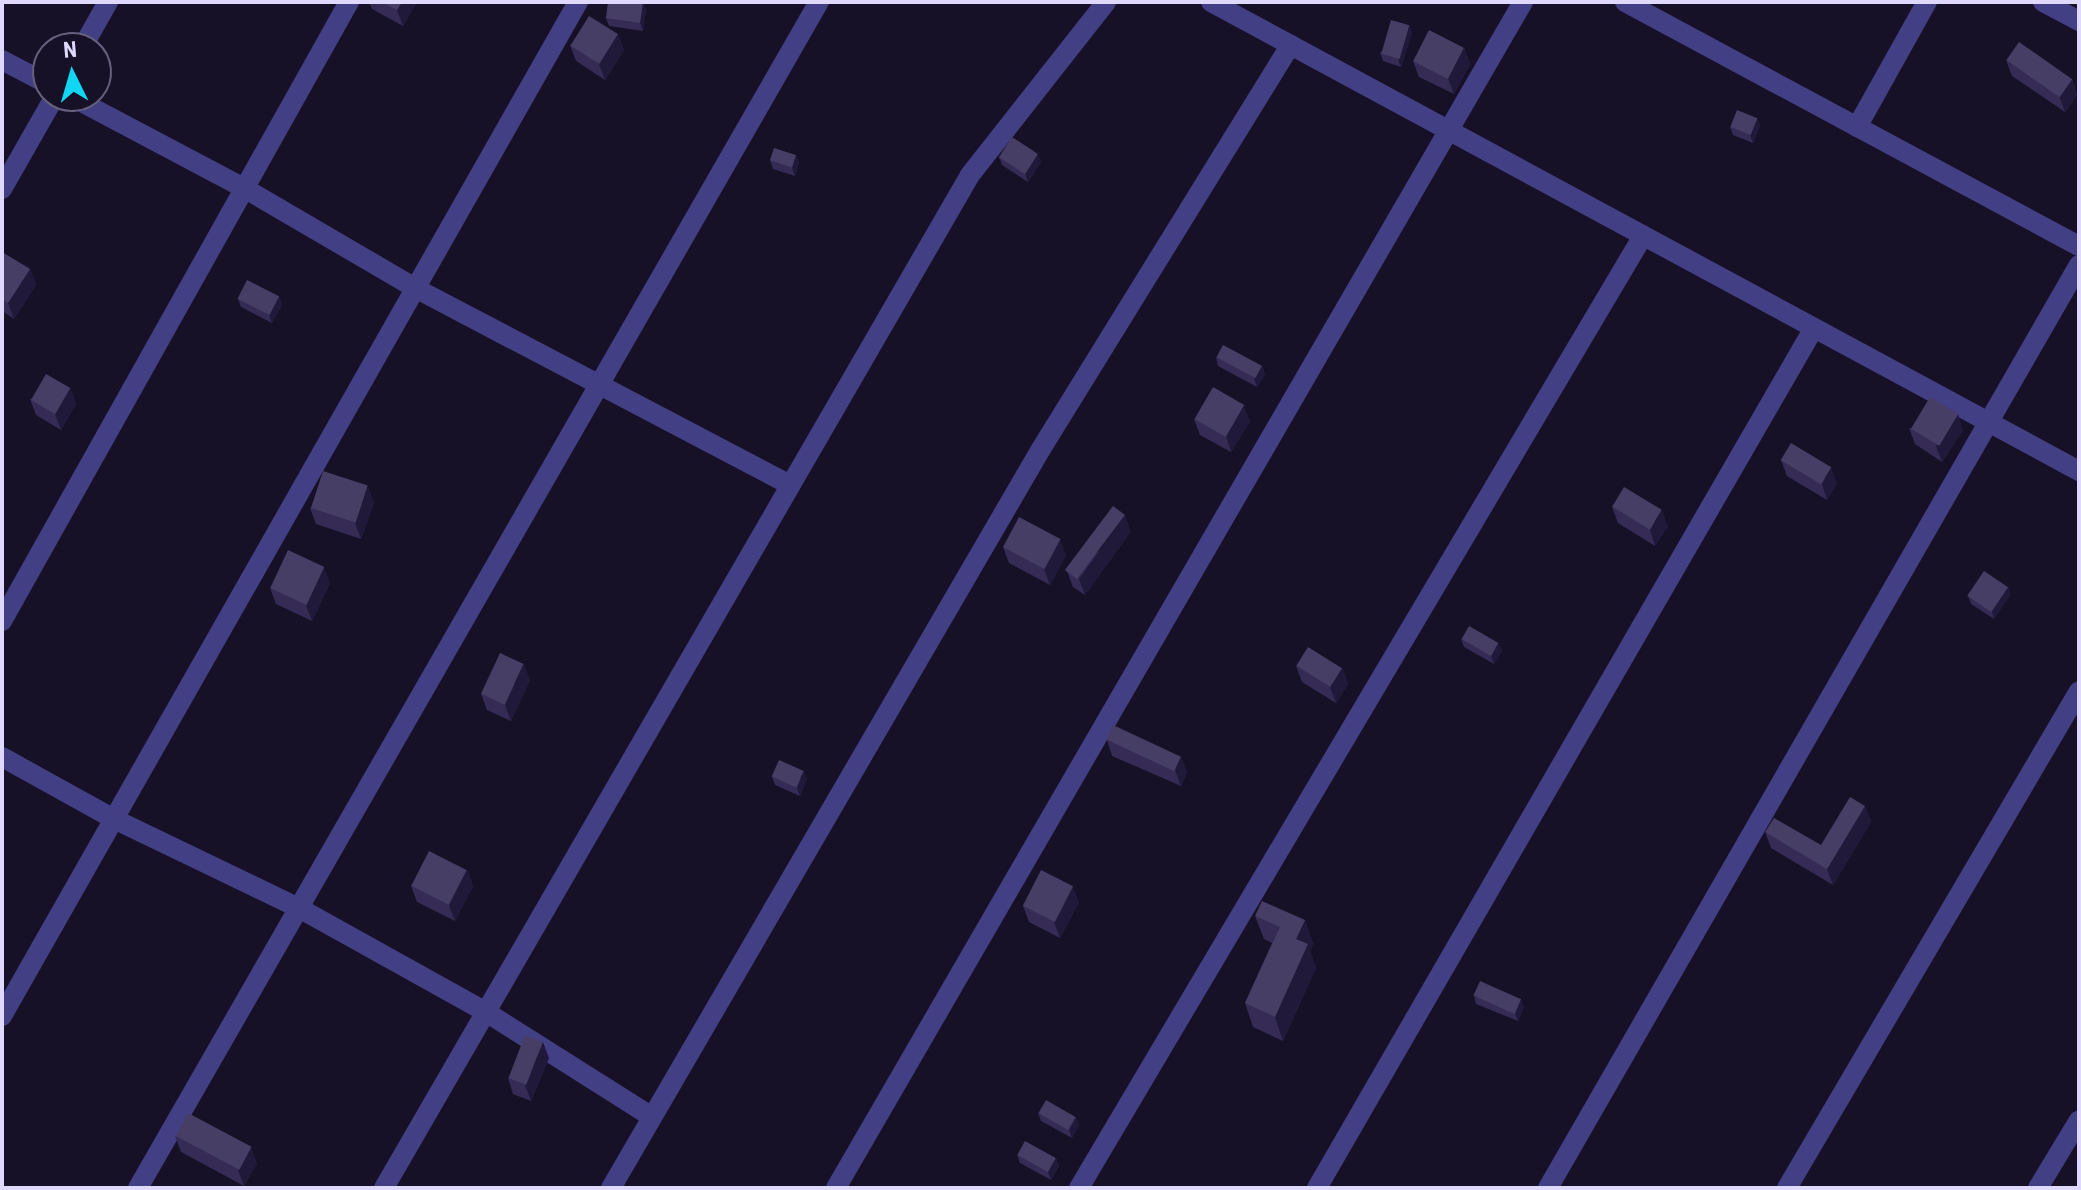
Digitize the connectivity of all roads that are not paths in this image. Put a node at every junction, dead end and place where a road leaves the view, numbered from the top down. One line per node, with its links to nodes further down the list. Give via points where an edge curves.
1 (108, 2): 12 (street)
2 (349, 2): 20 (street)
3 (578, 2): 25 (street)
4 (819, 2): 27 (street)
5 (1106, 2): 30 (street, via 970,175)
6 (1211, 2): 13 (street)
7 (1523, 2): 19 (street)
8 (1625, 2): 18 (street)
9 (1927, 2): 18 (street)
10 (2043, 2): 11 (street)
11 (2079, 21)
12 (91, 32)
13 (1291, 45): 19 (street); 38 (street, via 1041,449)
14 (2, 60): 15 (street)
15 (32, 76)
16 (46, 112): 21 (street)
17 (100, 112): 20 (street)
18 (1857, 127): 23 (street)
19 (1449, 130): 22 (street); 43 (street)
20 (244, 188): 25 (street); 31 (street)
21 (2, 189)
22 (1643, 236): 26 (street); 44 (street)
23 (2079, 246)
24 (2079, 265): 28 (street)
25 (415, 288): 27 (street); 34 (street)
26 (1814, 328): 28 (street); 45 (street)
27 (600, 385): 30 (street); 35 (street)
28 (1989, 422): 29 (street); 46 (street)
29 (2079, 471)
30 (791, 485): 36 (street)
31 (2, 621)
32 (2079, 691): 47 (street)
33 (2, 757): 34 (street)
34 (114, 819): 35 (street); 37 (street)
35 (299, 908): 36 (street); 40 (street)
36 (486, 1012): 38 (street); 41 (street)
37 (2, 1016)
38 (652, 1117): 42 (street)
39 (2079, 1120): 48 (street)
40 (138, 1188)
41 (384, 1188)
42 (611, 1188)
43 (836, 1188)
44 (1079, 1188)
45 (1317, 1188)
46 (1548, 1188)
47 (1787, 1188)
48 (2038, 1188)

